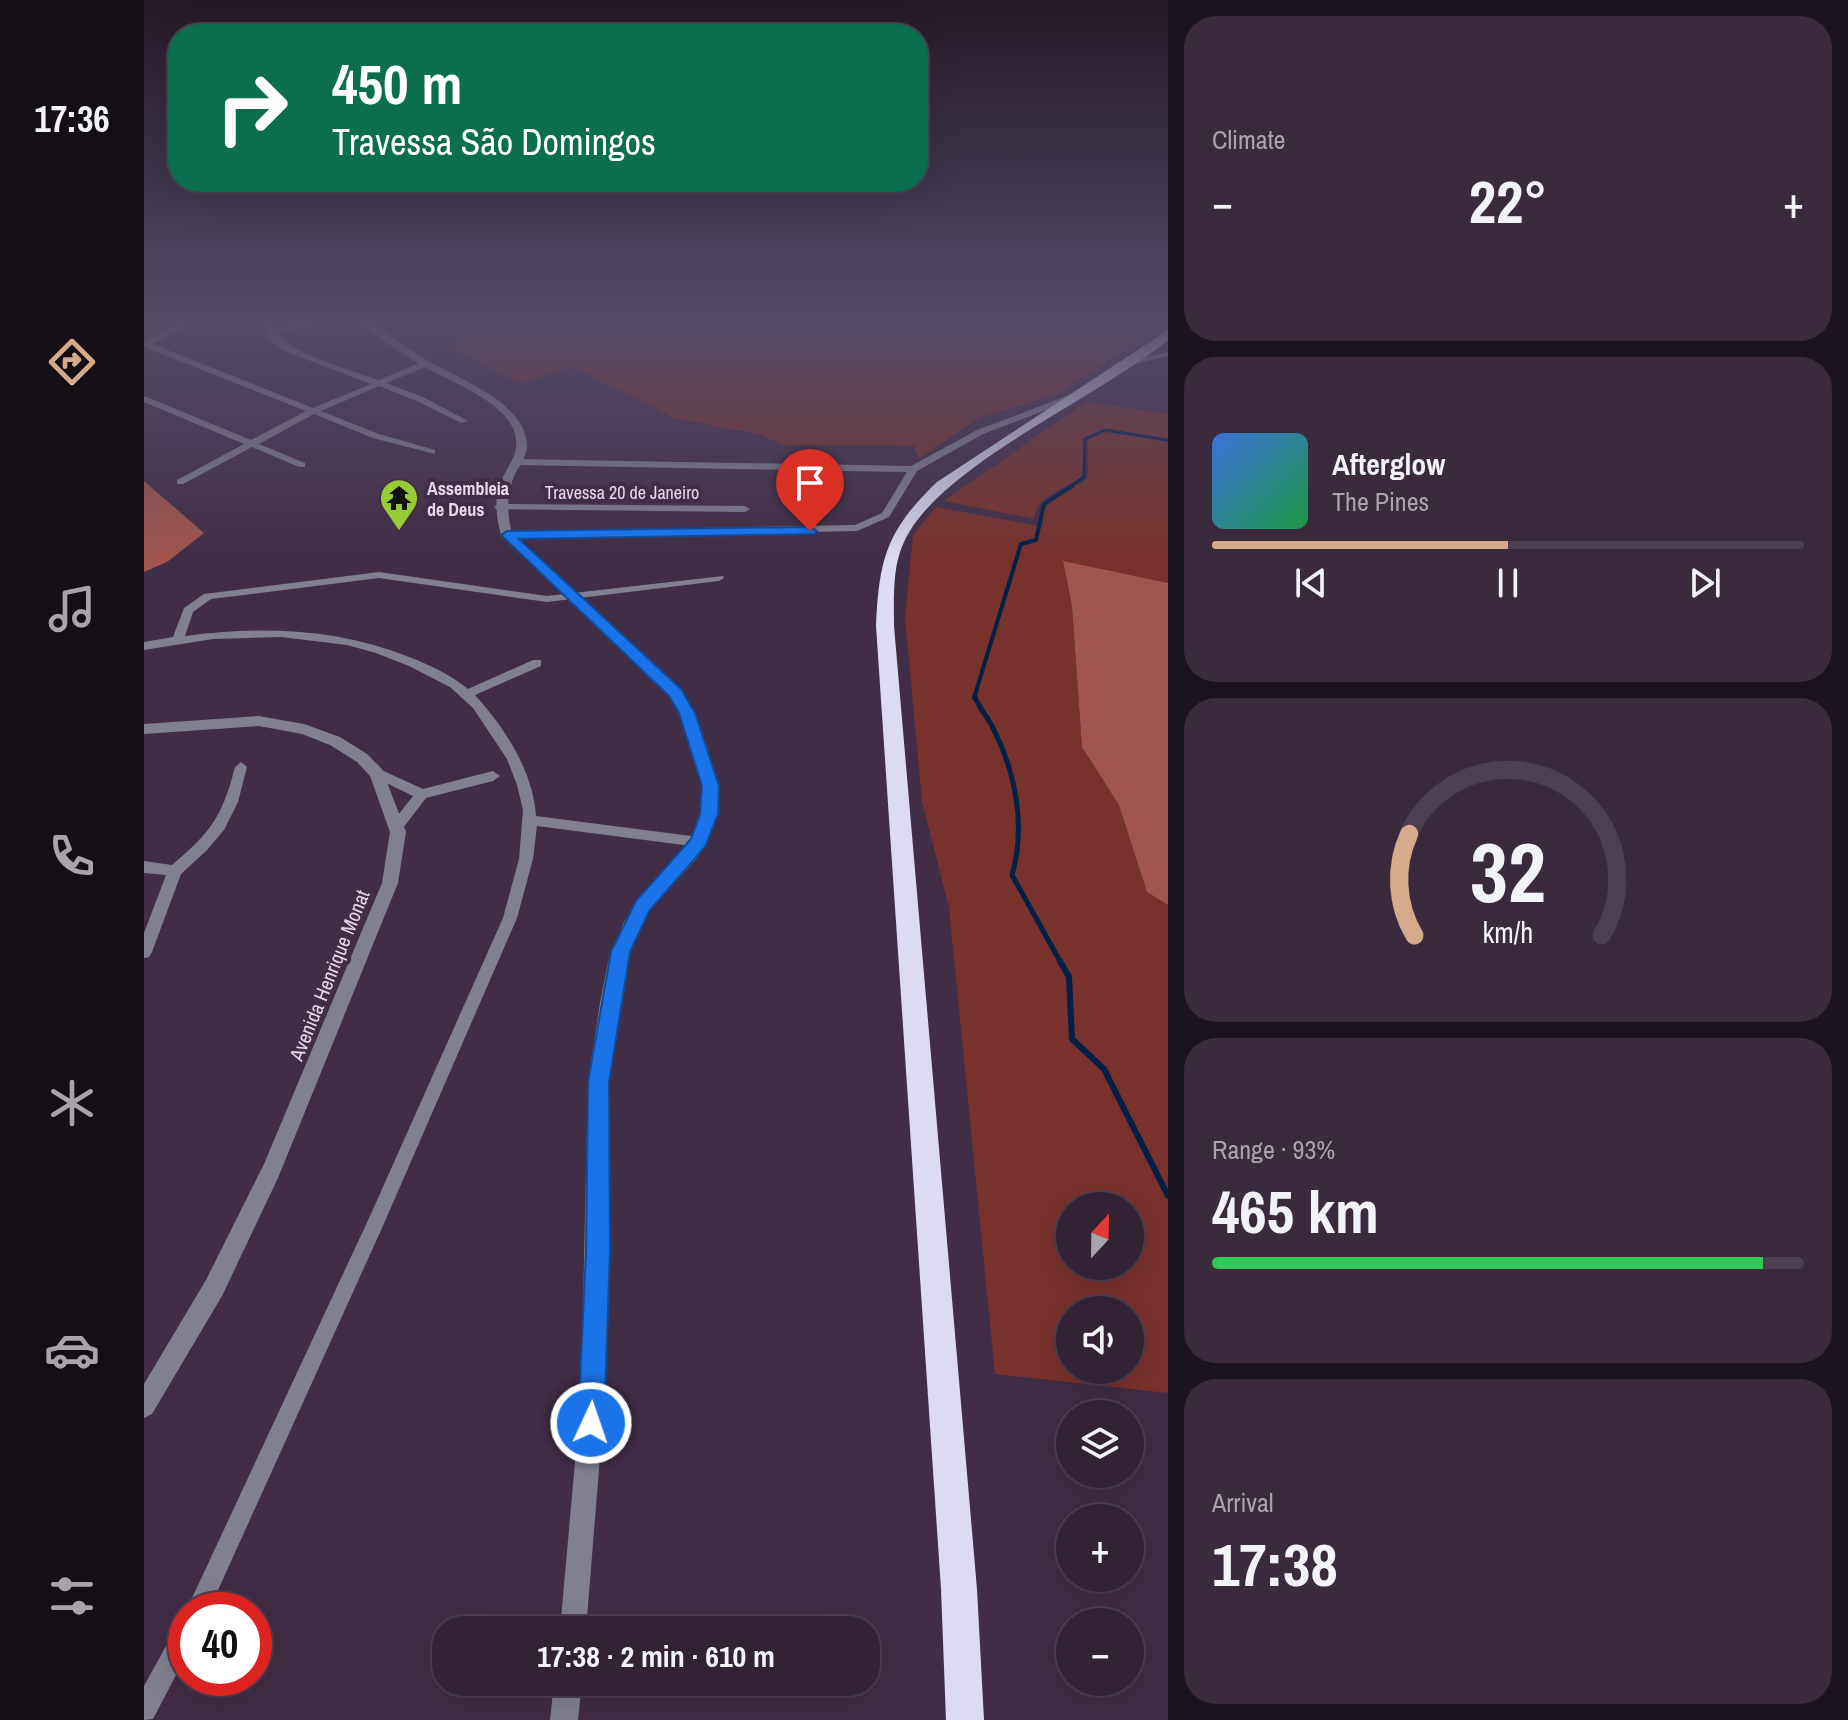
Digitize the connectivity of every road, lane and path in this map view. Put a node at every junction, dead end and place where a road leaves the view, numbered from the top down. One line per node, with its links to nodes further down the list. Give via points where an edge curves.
1 (147, 400): 10 (street)
2 (286, 400): 8 (street)
3 (339, 400): 8 (street)
4 (423, 400): 9 (street)
5 (490, 400): 12 (street, via 522,437)
6 (1062, 400): 14 (street, via 980,432)
7 (1073, 400): 43 (highway, via 949,480 922,504 896,541 887,575 885,626 956,1542)
8 (313, 411): 10 (street); 11 (street)
9 (464, 421)
10 (248, 444): 13 (street); 15 (street)
11 (432, 452)
12 (516, 462): 14 (street); 16 (street)
13 (302, 465)
14 (913, 469): 18 (street, via 886,515 849,529)
15 (180, 482)
16 (499, 507): 17 (street, Travessa 20 de Janeiro); 18 (street)
17 (745, 509)
18 (507, 535): 20 (street)
19 (719, 578): 20 (street)
20 (568, 595): 21 (street, via 525,598 379,575 317,581 208,596 188,610); 32 (street, via 661,678 687,713 710,786 709,814)
21 (178, 640): 22 (street); 24 (street, via 273,630 328,636 400,657)
22 (144, 646)
23 (537, 663): 24 (street)
24 (467, 694): 30 (street, via 504,740)
25 (144, 729): 27 (street, via 239,720 280,724 335,741)
26 (241, 767): 34 (street, via 230,814)
27 (377, 773): 29 (street); 31 (street)
28 (493, 776): 29 (street)
29 (422, 794): 31 (street)
30 (530, 820): 32 (street); 37 (street, via 510,918)
31 (398, 824): 36 (street, Avenida Henrique Monat, via 390,883 271,1171 214,1288)
32 (699, 842): 38 (street, via 629,928 602,1054 593,1395)
33 (144, 867): 34 (street)
34 (175, 871): 35 (street)
35 (144, 952)
36 (144, 1406)
37 (205, 1592)
38 (574, 1616)
39 (168, 1665): 41 (street)
40 (567, 1696): 42 (street)
41 (144, 1710)
42 (564, 1720)
43 (965, 1720)

